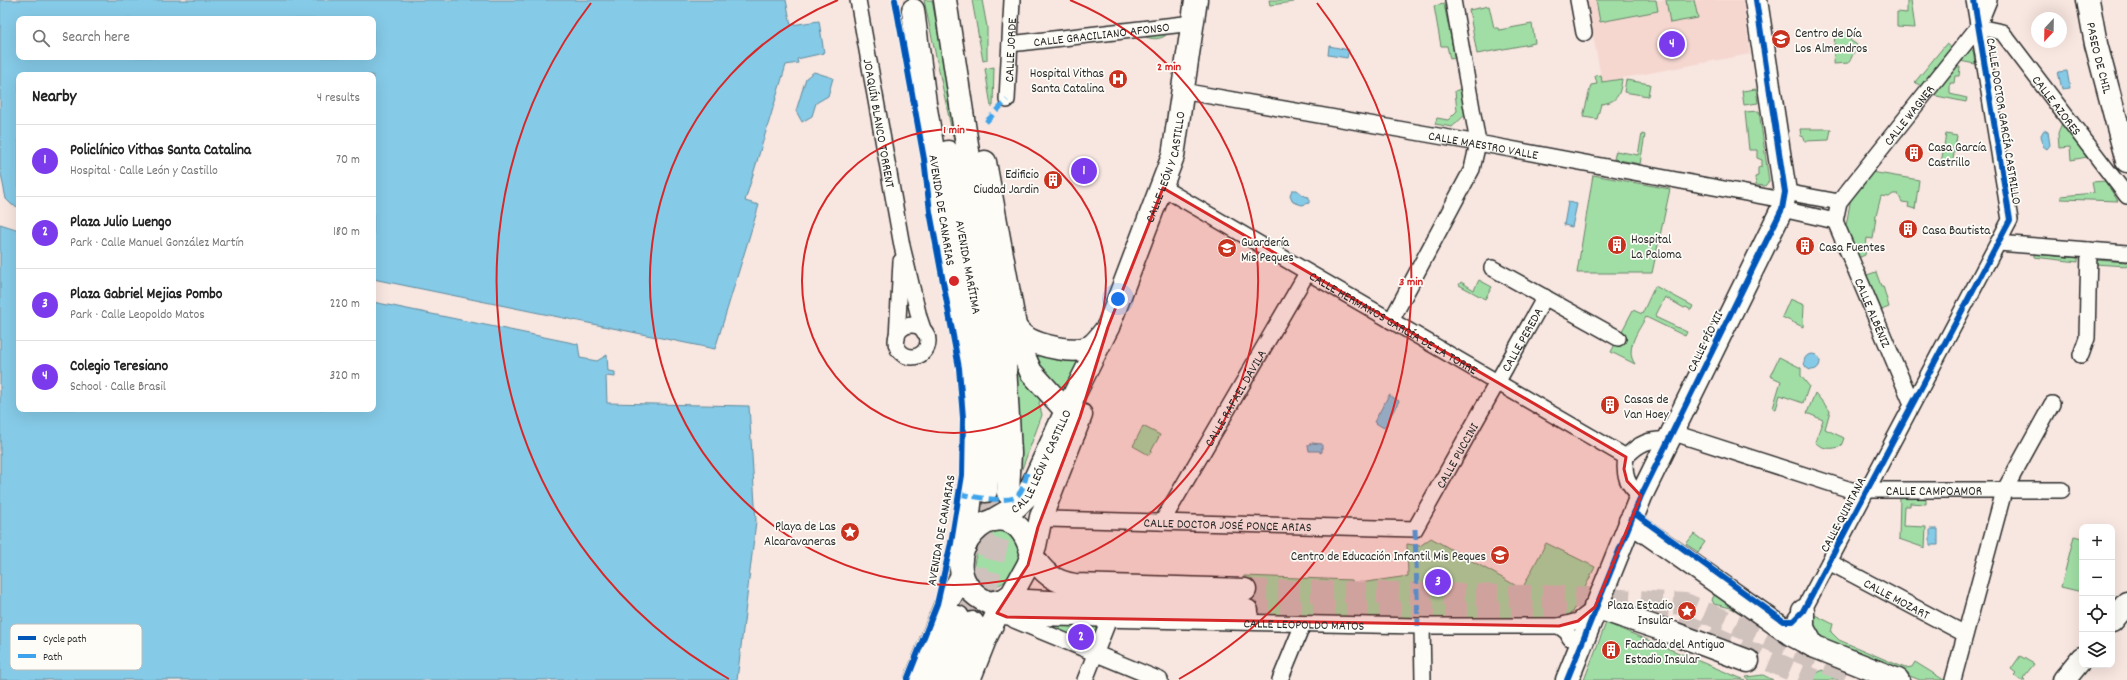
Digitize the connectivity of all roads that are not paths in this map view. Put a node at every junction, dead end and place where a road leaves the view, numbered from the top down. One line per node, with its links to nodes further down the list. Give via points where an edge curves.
1 (858, 0): 26 (street, JOAQUÍN BLANCO TORRENT)
2 (946, 0): 33 (main road, via 964,51); 50 (main road, AVENIDA MARÍTIMA, via 977,210 995,298 1005,365 1010,453)
3 (1012, 0): 15 (street, CALLE JORDE)
4 (1196, 0): 12 (main road, CALLE LEÓN Y CASTILLO)
5 (1453, 0): 18 (street)
6 (1578, 0): 14 (street)
7 (1756, 0): 22 (main road)
8 (1974, 0): 13 (street, CALLE DOCTOR GARCÍA CASTRILLO)
9 (1989, 0): 13 (street)
10 (2088, 0): 19 (main road, PASEO DE CHIL, via 2096,44)
11 (912, 5): 49 (main road, AVENIDA MARÍTIMA, via 935,86 987,363 991,408); 56 (main road, via 925,103 967,349 973,420 971,496)
12 (1193, 23): 15 (street, CALLE GRACILIANO AFONSO); 16 (main road, CALLE LEÓN Y CASTILLO)
13 (1978, 28): 21 (street, CALLE AZORES, via 2002,32); 23 (street, CALLE WAGNER); 25 (street, CALLE DOCTOR GARCÍA CASTRILLO, via 2010,220)
14 (1584, 33)
15 (1010, 44): 17 (street, CALLE JORDE)
16 (1182, 91): 18 (street, CALLE MAESTRO VALLE); 20 (main road, CALLE LEÓN Y CASTILLO, via 1173,156)
17 (1007, 100)
18 (1478, 143): 22 (street, CALLE MAESTRO VALLE); 32 (street, via 1472,169)
19 (2127, 161)
20 (1163, 188): 30 (street, CALLE HERMANOS GARCÍA DE LA TORRE); 34 (main road, CALLE LEÓN Y CASTILLO)
21 (2127, 196)
22 (1783, 201): 23 (street); 24 (street); 44 (main road, CALLE PÍO XII)
23 (1839, 202): 24 (street)
24 (1835, 221): 40 (street, CALLE ALBÉNIZ)
25 (1998, 243): 27 (street); 40 (street, CALLE QUINTANA)
26 (902, 246): 35 (street, JOAQUÍN BLANCO TORRENT); 37 (street, JOAQUÍN BLANCO TORRENT)
27 (2089, 250): 28 (street); 38 (street, via 2087,338)
28 (2127, 253)
29 (1492, 268): 31 (street, CALLE PEREDA)
30 (1307, 272): 32 (street, CALLE HERMANOS GARCÍA DE LA TORRE); 54 (street, CALLE RAFAEL DÁVILA)
31 (1544, 297): 36 (street, CALLE PEREDA); 39 (street, CALLE PEREDA)
32 (1390, 321): 39 (street, CALLE HERMANOS GARCÍA DE LA TORRE)
33 (1014, 326): 34 (main road, via 1024,337 1034,342 1055,348 1077,349 1090,347); 42 (main road, via 1021,352 1031,372)
34 (1108, 327): 42 (main road, CALLE LEÓN Y CASTILLO); 43 (main road, CALLE LEÓN Y CASTILLO, via 1103,350 1083,401)
35 (924, 332): 37 (street, via 921,328 911,326 901,330); 37 (street, via 928,341 925,350 913,357 900,352)
36 (1618, 338)
37 (896, 339)
38 (2080, 355)
39 (1497, 382): 45 (street, CALLE HERMANOS GARCÍA DE LA TORRE); 55 (street, CALLE PUCCINI)
40 (1912, 404): 46 (street, CALLE QUINTANA)
41 (2052, 404): 47 (street)
42 (1066, 411): 43 (main road, via 1074,424); 52 (main road, CALLE LEÓN Y CASTILLO, via 1027,496 1017,506)
43 (1074, 433): 53 (main road, CALLE LEÓN Y CASTILLO)
44 (1670, 436): 45 (street, via 1636,446); 46 (street, CALLE CAMPOAMOR, via 1851,490); 51 (main road, CALLE PÍO XII)
45 (1626, 457): 51 (street, via 1624,469)
46 (1867, 490): 47 (street, CALLE CAMPOAMOR); 58 (street, CALLE QUINTANA)
47 (2004, 490): 48 (street, CALLE CAMPOAMOR); 70 (street)
48 (2062, 490)
49 (986, 491)
50 (1008, 493)
51 (1635, 510): 62 (street, CALLE QUINTANA, via 1783,621 1793,621); 63 (main road, CALLE PÍO XII); 71 (main road, via 1776,625)
52 (993, 520): 56 (main road, via 976,529); 57 (main road, via 1010,520 1020,528 1027,537)
53 (1040, 522): 54 (street, CALLE DOCTOR JOSÉ PONCE ARIAS, via 1049,519); 57 (main road, CALLE LEÓN Y CASTILLO)
54 (1162, 522): 55 (street, CALLE DOCTOR JOSÉ PONCE ARIAS)
55 (1415, 529)
56 (965, 546): 59 (main road, via 960,566)
57 (1032, 555): 61 (main road, via 1018,585); 61 (main road, via 1040,568 1061,583 1246,600)
58 (1829, 562): 62 (street, CALLE QUINTANA); 70 (street, CALLE MOZART)
59 (962, 576): 61 (main road, via 971,592); 75 (main road, via 945,606)
60 (2127, 603): 64 (main road)
61 (1000, 608): 65 (street, CALLE LEOPOLDO MATOS); 67 (main road); 72 (street)
62 (1803, 611): 71 (main road, via 1803,628)
63 (1593, 613): 69 (main road, via 1578,627); 73 (main road, via 1673,633); 84 (main road, CALLE PÍO XII)
64 (2115, 617)
65 (1109, 619): 66 (street, CALLE LEOPOLDO MATOS); 72 (street)
66 (1303, 624): 68 (street, CALLE LEOPOLDO MATOS); 81 (street)
67 (972, 626): 76 (main road); 77 (main road); 78 (main road)
68 (1422, 626): 69 (street, CALLE LEOPOLDO MATOS); 82 (street)
69 (1564, 632): 83 (main road)
70 (1965, 634): 86 (street)
71 (1813, 646): 85 (main road)
72 (1095, 654): 79 (street); 80 (street)
73 (1748, 661)
74 (2079, 662): 87 (main road)
75 (916, 680)
76 (933, 680)
77 (951, 680)
78 (969, 680)
79 (1085, 680)
80 (1160, 680)
81 (1280, 680)
82 (1423, 680)
83 (1552, 680)
84 (1567, 680)
85 (1898, 680)
86 (1953, 680)
87 (2064, 680)

